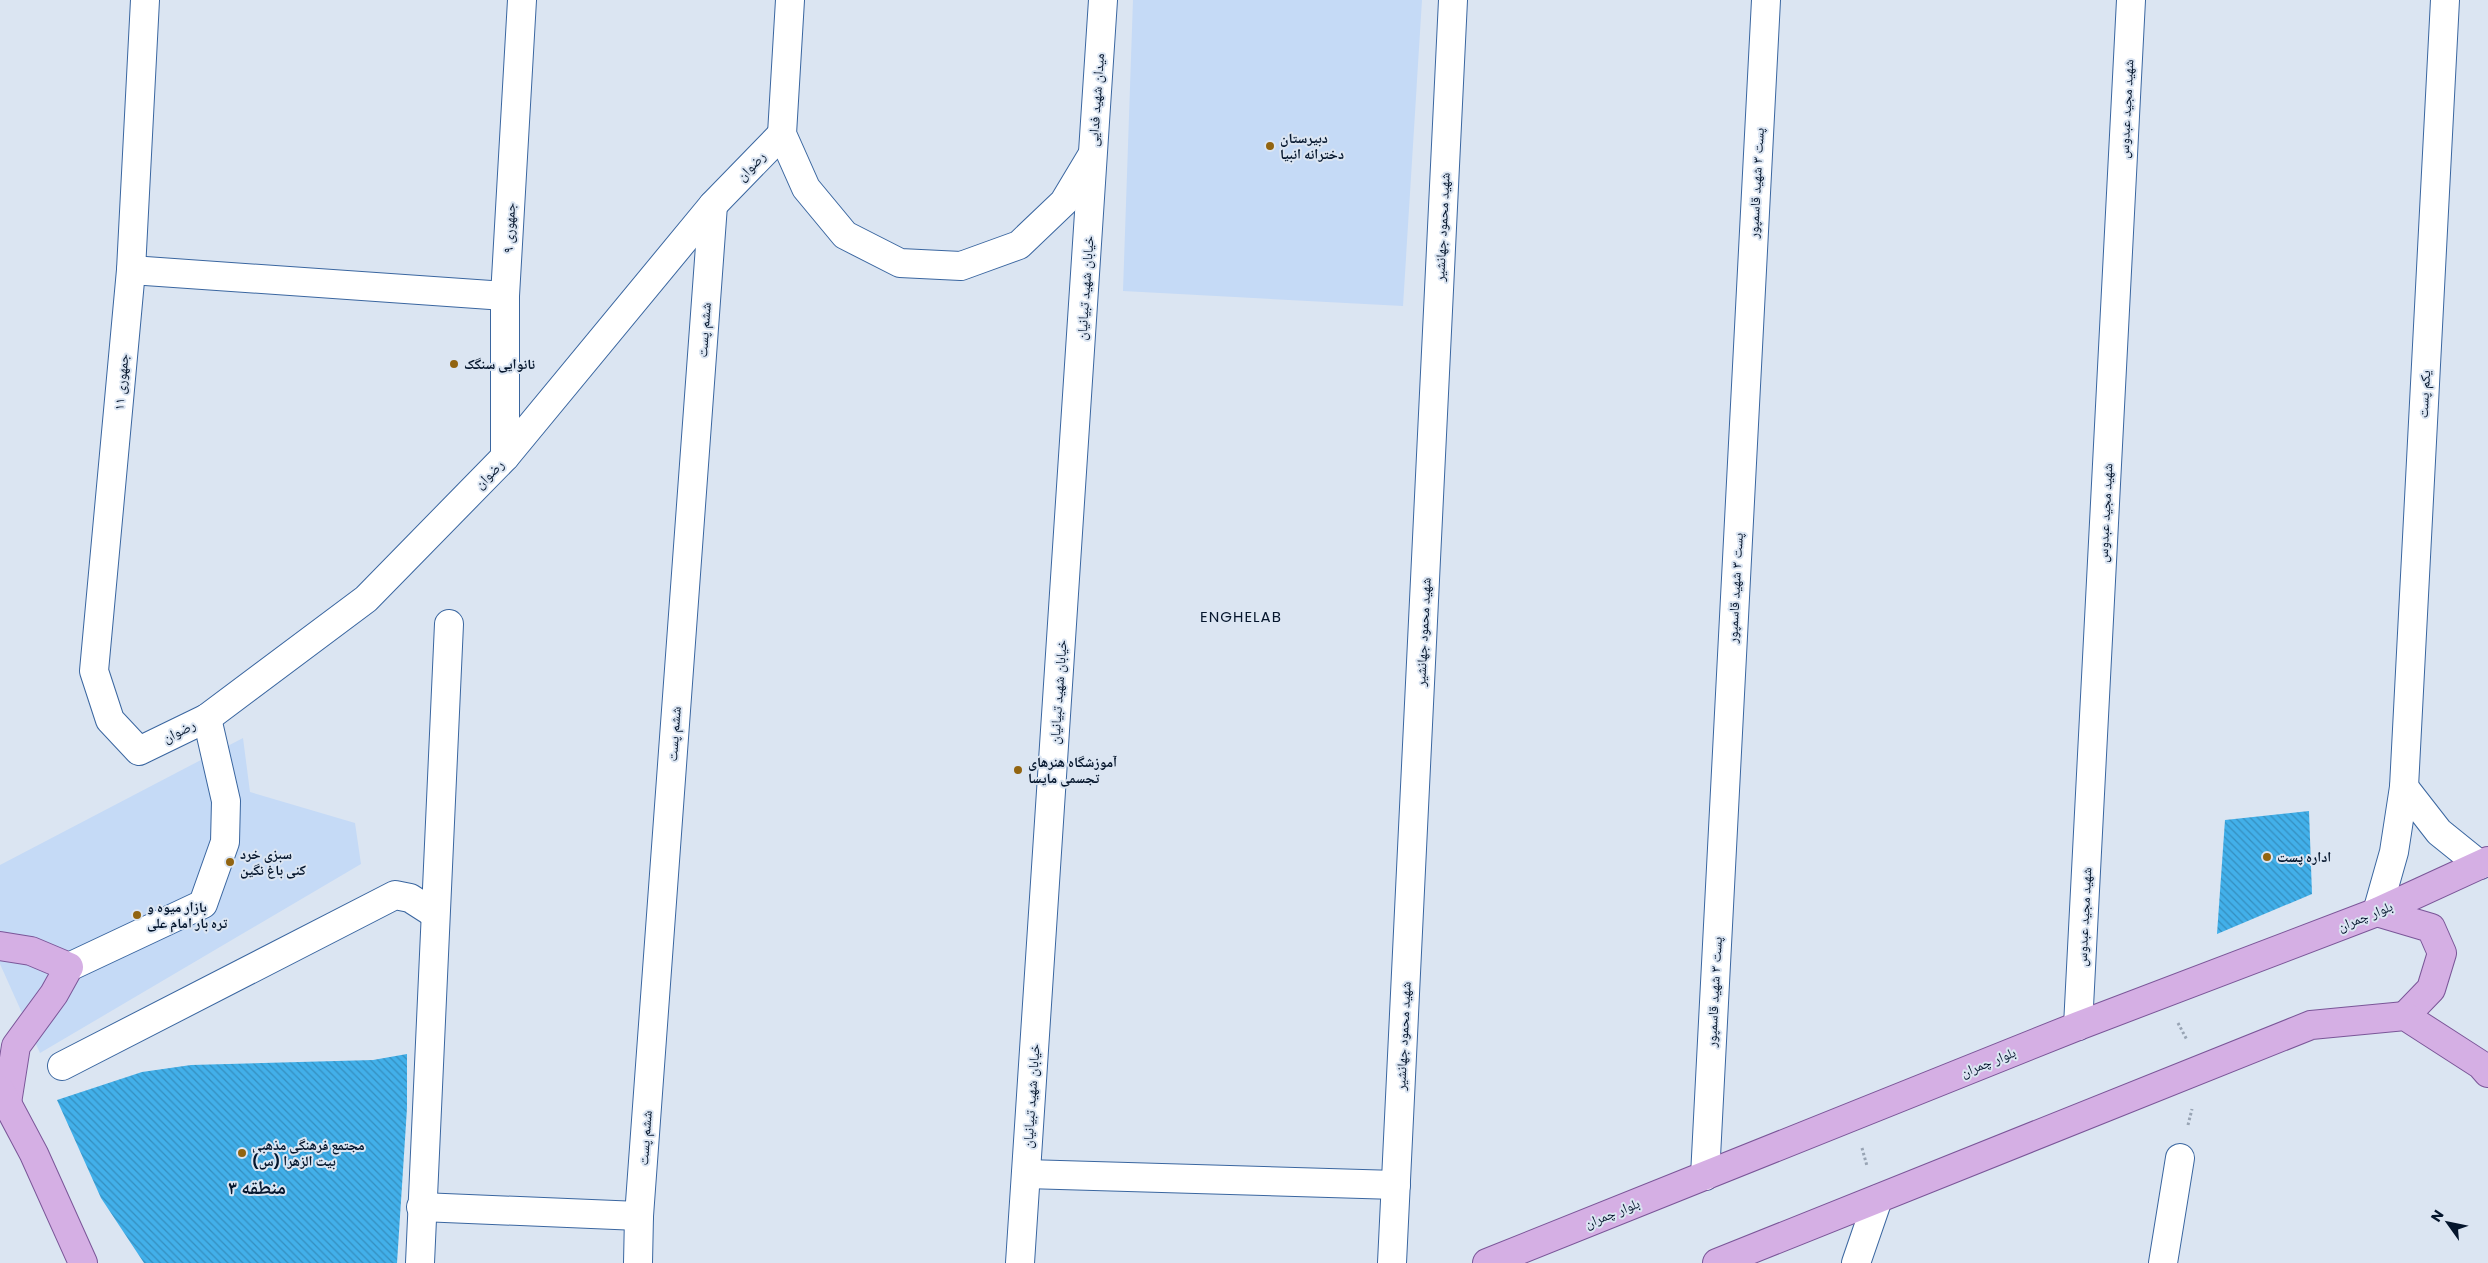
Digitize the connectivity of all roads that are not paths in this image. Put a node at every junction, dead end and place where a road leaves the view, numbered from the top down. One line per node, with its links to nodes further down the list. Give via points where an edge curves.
1 (144, 0): 12 (street, جمهوری ۱۱)
2 (522, 0): 13 (street, جمهوری ۹)
3 (790, 0): 9 (street, میدان شهید فدایی)
4 (1103, 0): 10 (street, میدان شهید فدایی)
5 (1453, 0): 32 (street, شهید محمود جهانشیر)
6 (1766, 0): 31 (street, پست ۳ شهید قاسمپور)
7 (2132, 0): 25 (street, شهید مجید عبدوس)
8 (2446, 0): 18 (street, یکم پست)
9 (782, 134): 10 (street, میدان شهید فدایی, via 806,188 845,235 900,262 961,266 1019,245 1064,202); 11 (street, رضوان)
10 (1094, 151): 30 (street, خیابان شهید تبیانیان)
11 (713, 205): 14 (street, رضوان); 35 (street, ششم پست)
12 (131, 270): 13 (street); 17 (street, جمهوری ۱۱, via 94,670 110,720)
13 (505, 296): 14 (street, جمهوری ۹)
14 (505, 457): 16 (street, رضوان, via 366,599)
15 (449, 624): 21 (street)
16 (207, 718): 17 (street, رضوان); 23 (street, via 226,801 225,842 203,904)
17 (139, 751)
18 (2404, 787): 19 (street, via 2440,832); 20 (street, یکم پست, via 2394,852)
19 (2484, 864): 20 (main road, بلوار چمران)
20 (2377, 912): 24 (main road, via 2431,928 2442,953 2431,989); 25 (main road, بلوار چمران)
21 (435, 914): 26 (street, via 410,898 396,895); 34 (street)
22 (0, 946): 23 (main road, via 31,951)
23 (69, 967): 28 (main road, via 54,994 16,1046)
24 (2405, 1016): 27 (main road, via 2481,1065); 33 (main road, via 2311,1025)
25 (2078, 1026): 31 (main road, بلوار چمران)
26 (62, 1066)
27 (2488, 1073)
28 (3, 1096): 37 (main road, via 34,1154)
29 (2180, 1158): 44 (street)
30 (1026, 1174): 32 (street); 40 (street, خیابان شهید تبیانیان)
31 (1705, 1176): 42 (main road, بلوار چمران)
32 (1396, 1185): 41 (street, شهید محمود جهانشیر)
33 (1878, 1199): 36 (main road); 43 (street)
34 (421, 1207): 35 (street); 38 (street)
35 (639, 1216): 39 (street, ششم پست)
36 (1730, 1261)
37 (83, 1263)
38 (420, 1263)
39 (638, 1263)
40 (1020, 1263)
41 (1392, 1263)
42 (1487, 1263)
43 (1856, 1263)
44 (2164, 1263)

